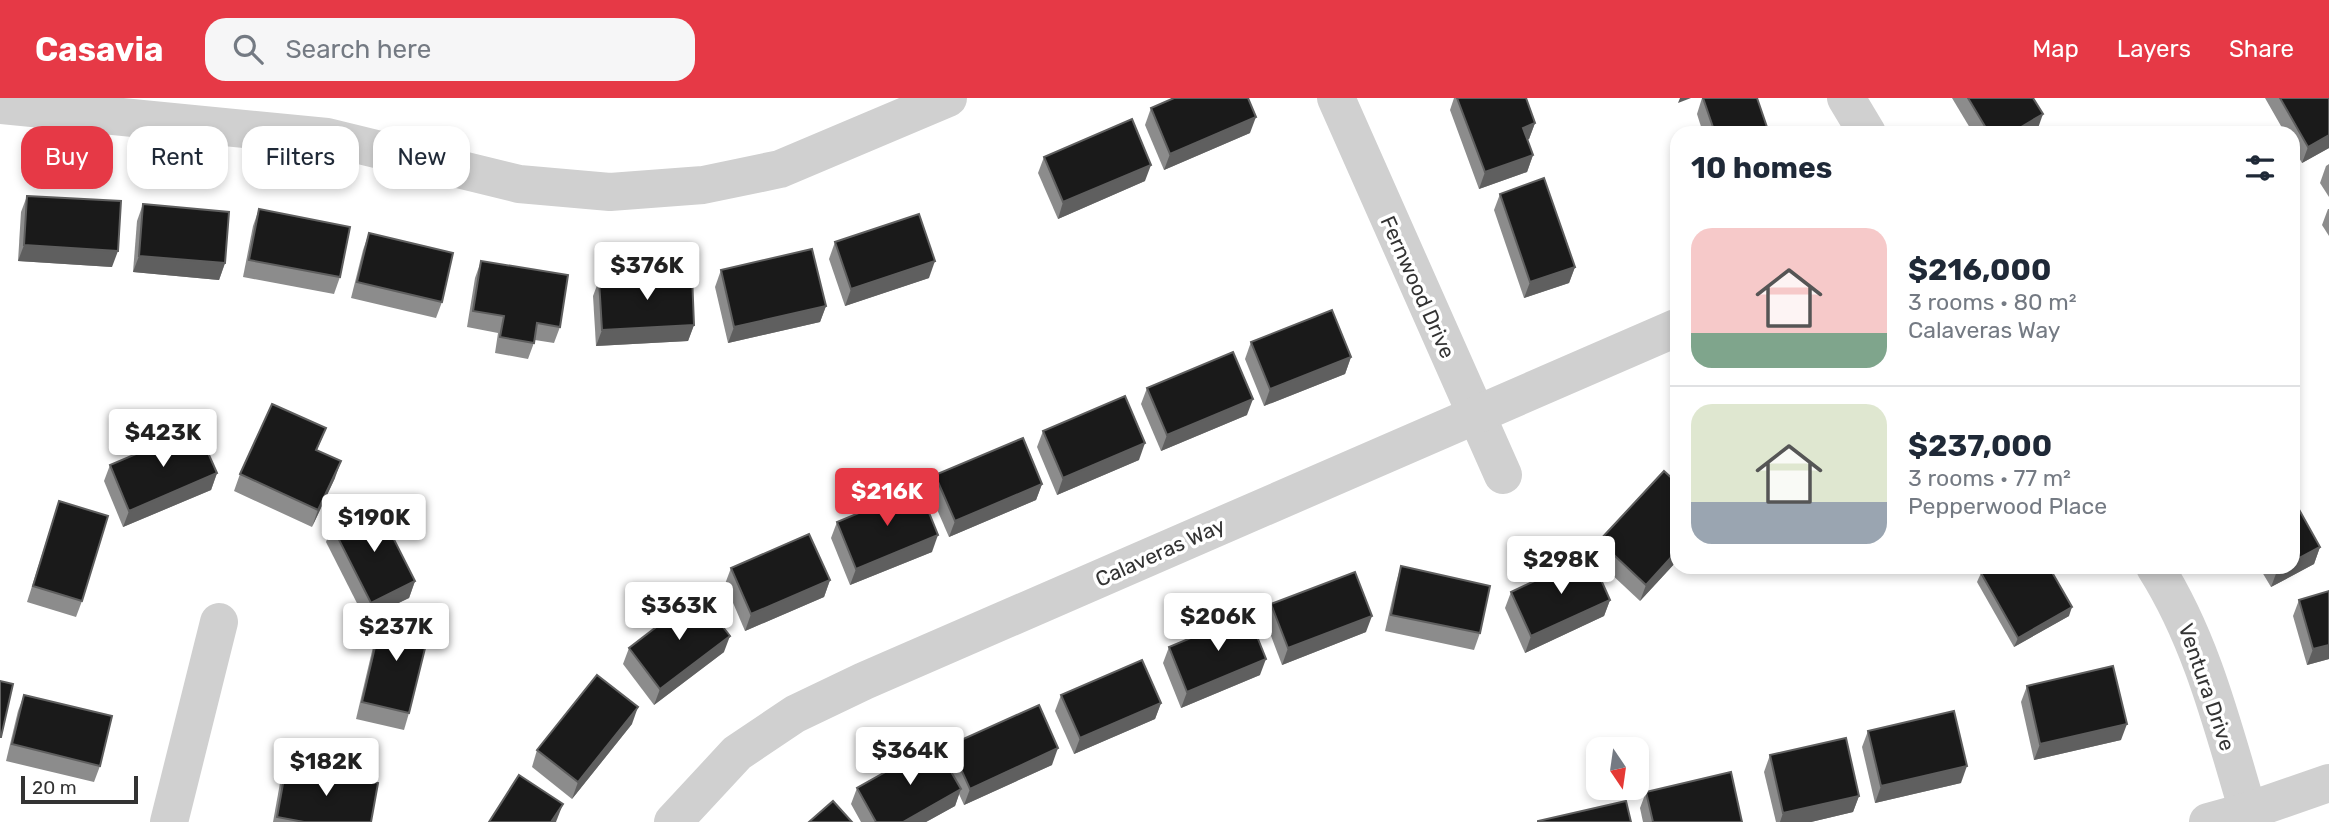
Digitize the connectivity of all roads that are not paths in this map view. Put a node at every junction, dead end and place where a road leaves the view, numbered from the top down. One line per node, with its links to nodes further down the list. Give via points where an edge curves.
1 (948, 98): 4 (street, via 780,169 704,185 610,192 519,184 327,137)
2 (1336, 98): 7 (street, Fernwood Drive)
3 (1846, 98): 5 (street)
4 (0, 105)
5 (1863, 126)
6 (1670, 331): 7 (street, Calaveras Way)
7 (1475, 414): 8 (street, Fernwood Drive); 14 (street, Calaveras Way, via 795,714 737,753)
8 (1503, 475)
9 (2160, 574): 12 (street, Ventura Drive, via 2175,597 2205,670)
10 (219, 622): 13 (street)
11 (2329, 782): 12 (street)
12 (2248, 811): 15 (street)
13 (169, 822)
14 (673, 822)
15 (2208, 822)

